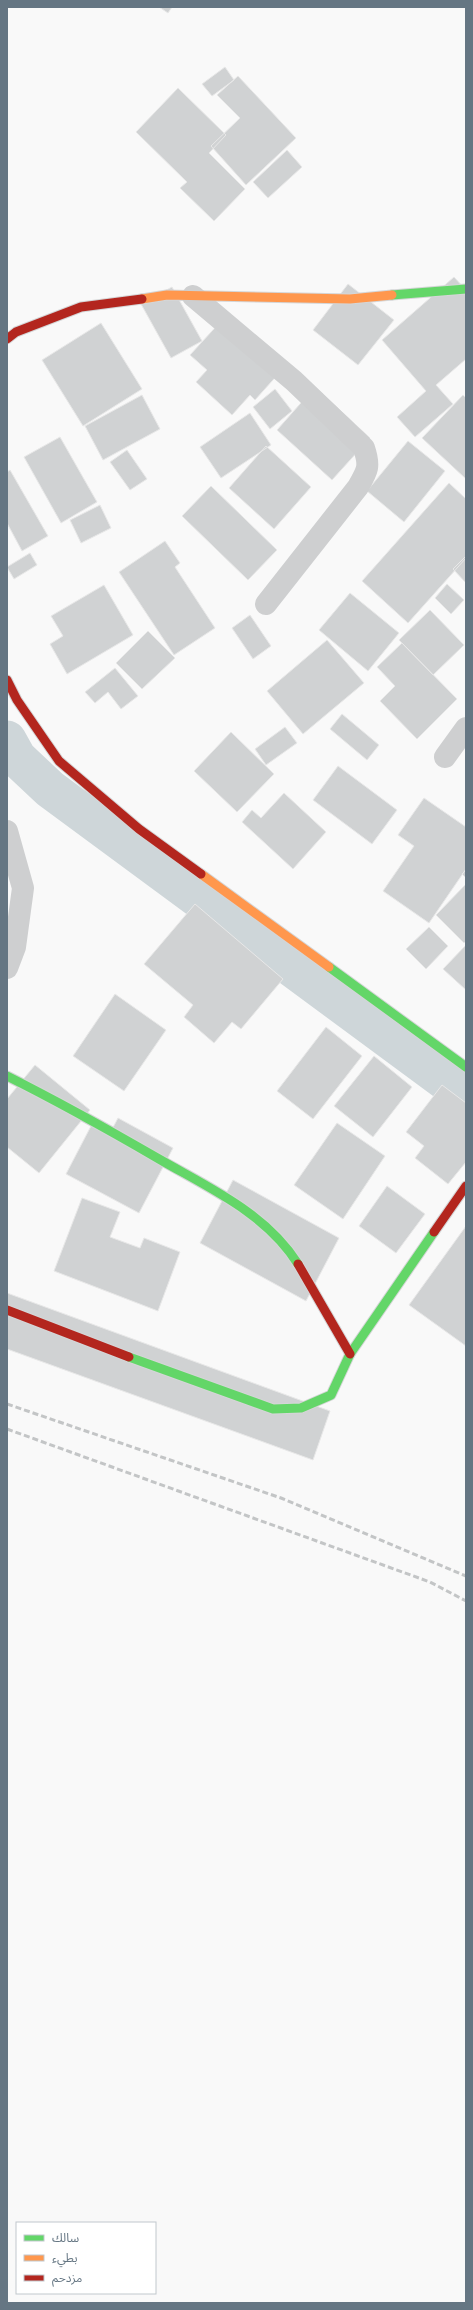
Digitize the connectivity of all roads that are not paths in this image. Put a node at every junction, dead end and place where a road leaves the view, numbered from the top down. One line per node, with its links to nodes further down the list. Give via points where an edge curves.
1 (466, 289): 2 (street, via 350,299)
2 (194, 296): 3 (street, via 167,295 81,307 16,332); 4 (street, via 300,387 364,448 369,463 366,474 358,486)
3 (7, 339)
4 (266, 604)
5 (7, 680): 10 (street, via 17,700 59,761 139,829)
6 (466, 728): 7 (street)
7 (445, 757)
8 (7, 831): 9 (street, via 23,888 15,947)
9 (7, 968)
10 (466, 1067)
11 (7, 1076): 14 (street, via 67,1106 249,1211 289,1250)
12 (466, 1186): 14 (street)
13 (7, 1310): 14 (street, via 78,1339 273,1409 301,1408 331,1395)
14 (350, 1354)

